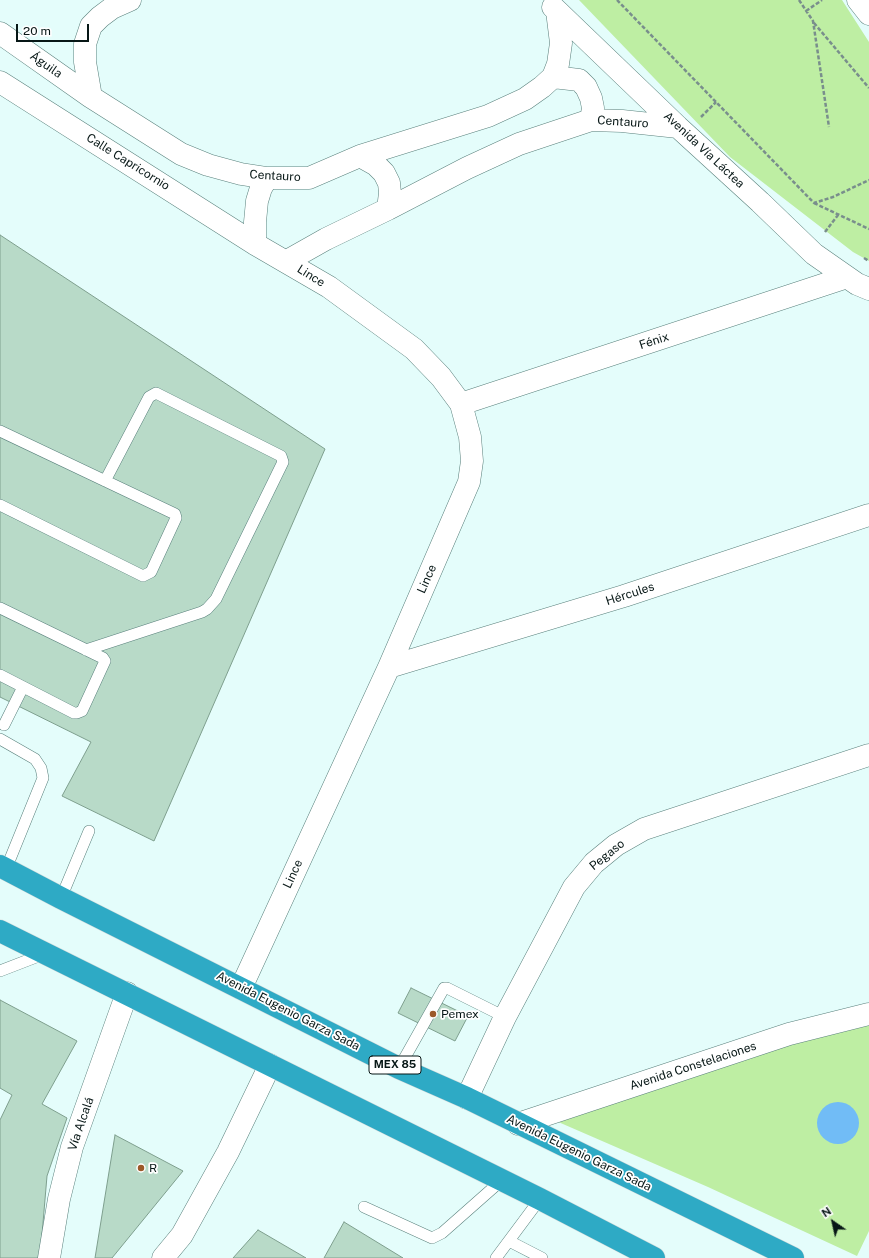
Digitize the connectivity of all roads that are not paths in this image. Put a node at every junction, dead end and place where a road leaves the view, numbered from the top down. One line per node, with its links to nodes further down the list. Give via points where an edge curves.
1 (127, 0): 8 (street, via 112,8 91,26 85,44 85,62)
2 (858, 0): 4 (street)
3 (552, 5): 6 (street, Centauro, via 561,42 558,64); 10 (street, Avenida Vía Láctea)
4 (869, 14)
5 (0, 33): 8 (street, Águila)
6 (553, 76): 9 (street, via 578,80 586,87 593,108); 11 (street, Centauro, via 525,99 488,116)
7 (0, 82): 14 (street, Calle Capricornio)
8 (92, 97): 12 (street, Centauro, via 181,154 208,165)
9 (591, 120): 10 (street, Centauro, via 622,120); 13 (street, Centauro, via 519,144 466,168)
10 (678, 127): 16 (street, Avenida Vía Láctea, via 814,254)
11 (360, 156): 12 (street, Centauro, via 309,178); 13 (street, via 384,173 389,183)
12 (267, 178): 14 (street, via 257,201)
13 (388, 209): 15 (street, Centauro)
14 (255, 244): 15 (street, Lince)
15 (287, 261): 18 (street, Lince, via 329,287 414,349 441,377)
16 (847, 277): 17 (street, Avenida Vía Láctea); 18 (street, Fénix)
17 (869, 289)
18 (461, 404): 25 (street, Lince, via 470,438 472,461 469,482)
19 (0, 431): 20 (lane)
20 (105, 481): 21 (lane, via 176,516 152,572 146,575 143,576); 24 (lane, via 149,397 156,394 281,456 283,462 216,599 207,609)
21 (0, 505)
22 (869, 515): 25 (street, Hércules, via 624,596)
23 (0, 608): 24 (lane)
24 (86, 650): 26 (lane, via 104,658 105,661 82,711 77,713)
25 (389, 667): 37 (street, Lince)
26 (0, 675)
27 (21, 692): 28 (lane)
28 (4, 725)
29 (0, 739): 32 (lane, via 35,759 41,768 43,778)
30 (869, 755): 40 (street, Pegaso, via 644,829 616,845 594,863 574,887)
31 (89, 831): 33 (lane)
32 (3, 868): 33 (highway, Avenida Eugenio Garza Sada / MEX 85)
33 (61, 898): 37 (highway, Avenida Eugenio Garza Sada / MEX 85)
34 (0, 931): 35 (highway)
35 (45, 954): 36 (lane); 38 (highway)
36 (0, 971)
37 (241, 988): 42 (highway, Avenida Eugenio Garza Sada / MEX 85)
38 (127, 993): 41 (highway); 50 (street, Vía Alcalá, via 72,1147 59,1199)
39 (869, 1014): 44 (street, Avenida Constelaciones, via 789,1034)
40 (505, 1017): 42 (lane, via 444,988); 43 (street, Pegaso)
41 (270, 1065): 45 (highway); 51 (street, via 228,1152 186,1228)
42 (399, 1068): 43 (highway, Avenida Eugenio Garza Sada / MEX 85)
43 (467, 1098): 44 (highway, Avenida Eugenio Garza Sada / MEX 85)
44 (518, 1124): 54 (highway, Avenida Eugenio Garza Sada / MEX 85)
45 (502, 1180): 46 (highway); 47 (lane, via 442,1233 432,1238)
46 (540, 1199): 48 (lane); 49 (highway)
47 (364, 1207)
48 (509, 1241): 52 (lane); 53 (lane)
49 (649, 1257)
50 (49, 1258)
51 (163, 1258)
52 (496, 1258)
53 (542, 1258)
54 (793, 1258)

